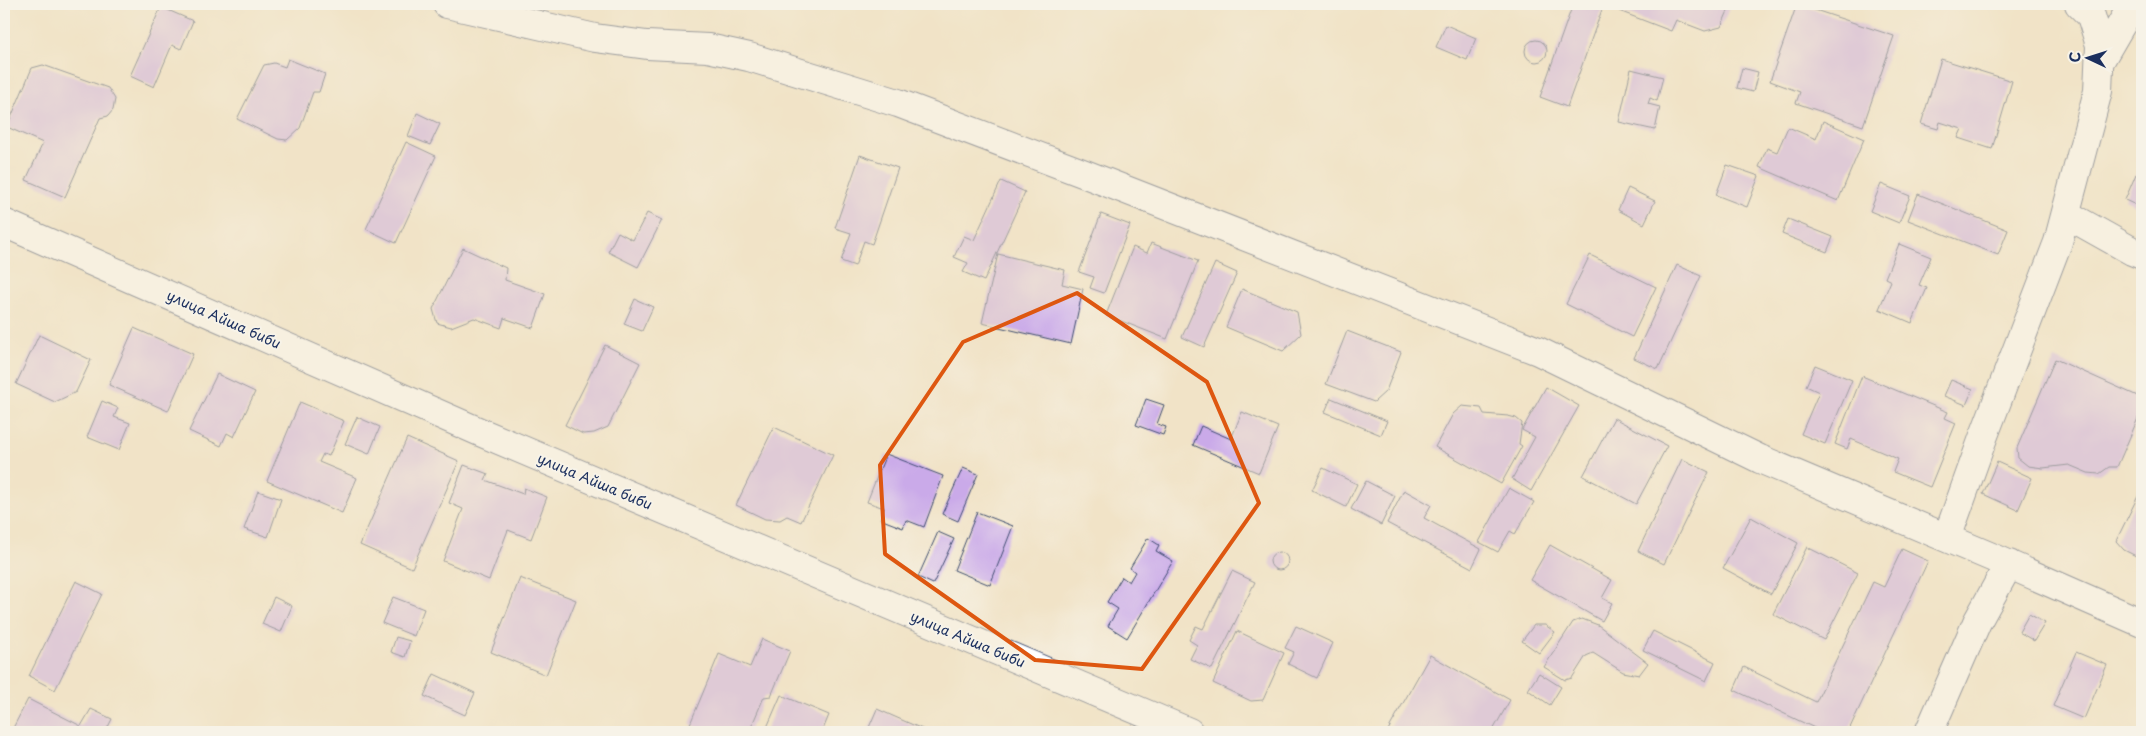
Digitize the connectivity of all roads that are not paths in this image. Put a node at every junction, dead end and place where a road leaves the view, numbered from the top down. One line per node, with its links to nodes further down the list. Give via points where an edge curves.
1 (447, 4): 8 (street, via 595,38 708,48 749,57 898,103 1538,351 1760,459)
2 (2079, 4): 4 (street, via 2091,16 2100,45)
3 (2131, 4): 4 (street)
4 (2100, 61): 5 (street, via 2098,91)
5 (2066, 214): 7 (street); 8 (street)
6 (4, 223): 11 (street, улица Айша биби, via 480,432)
7 (2142, 255)
8 (1947, 538): 9 (street)
9 (2009, 564): 10 (street); 12 (street, via 1976,622)
10 (2142, 623)
11 (1189, 732)
12 (1929, 732)

